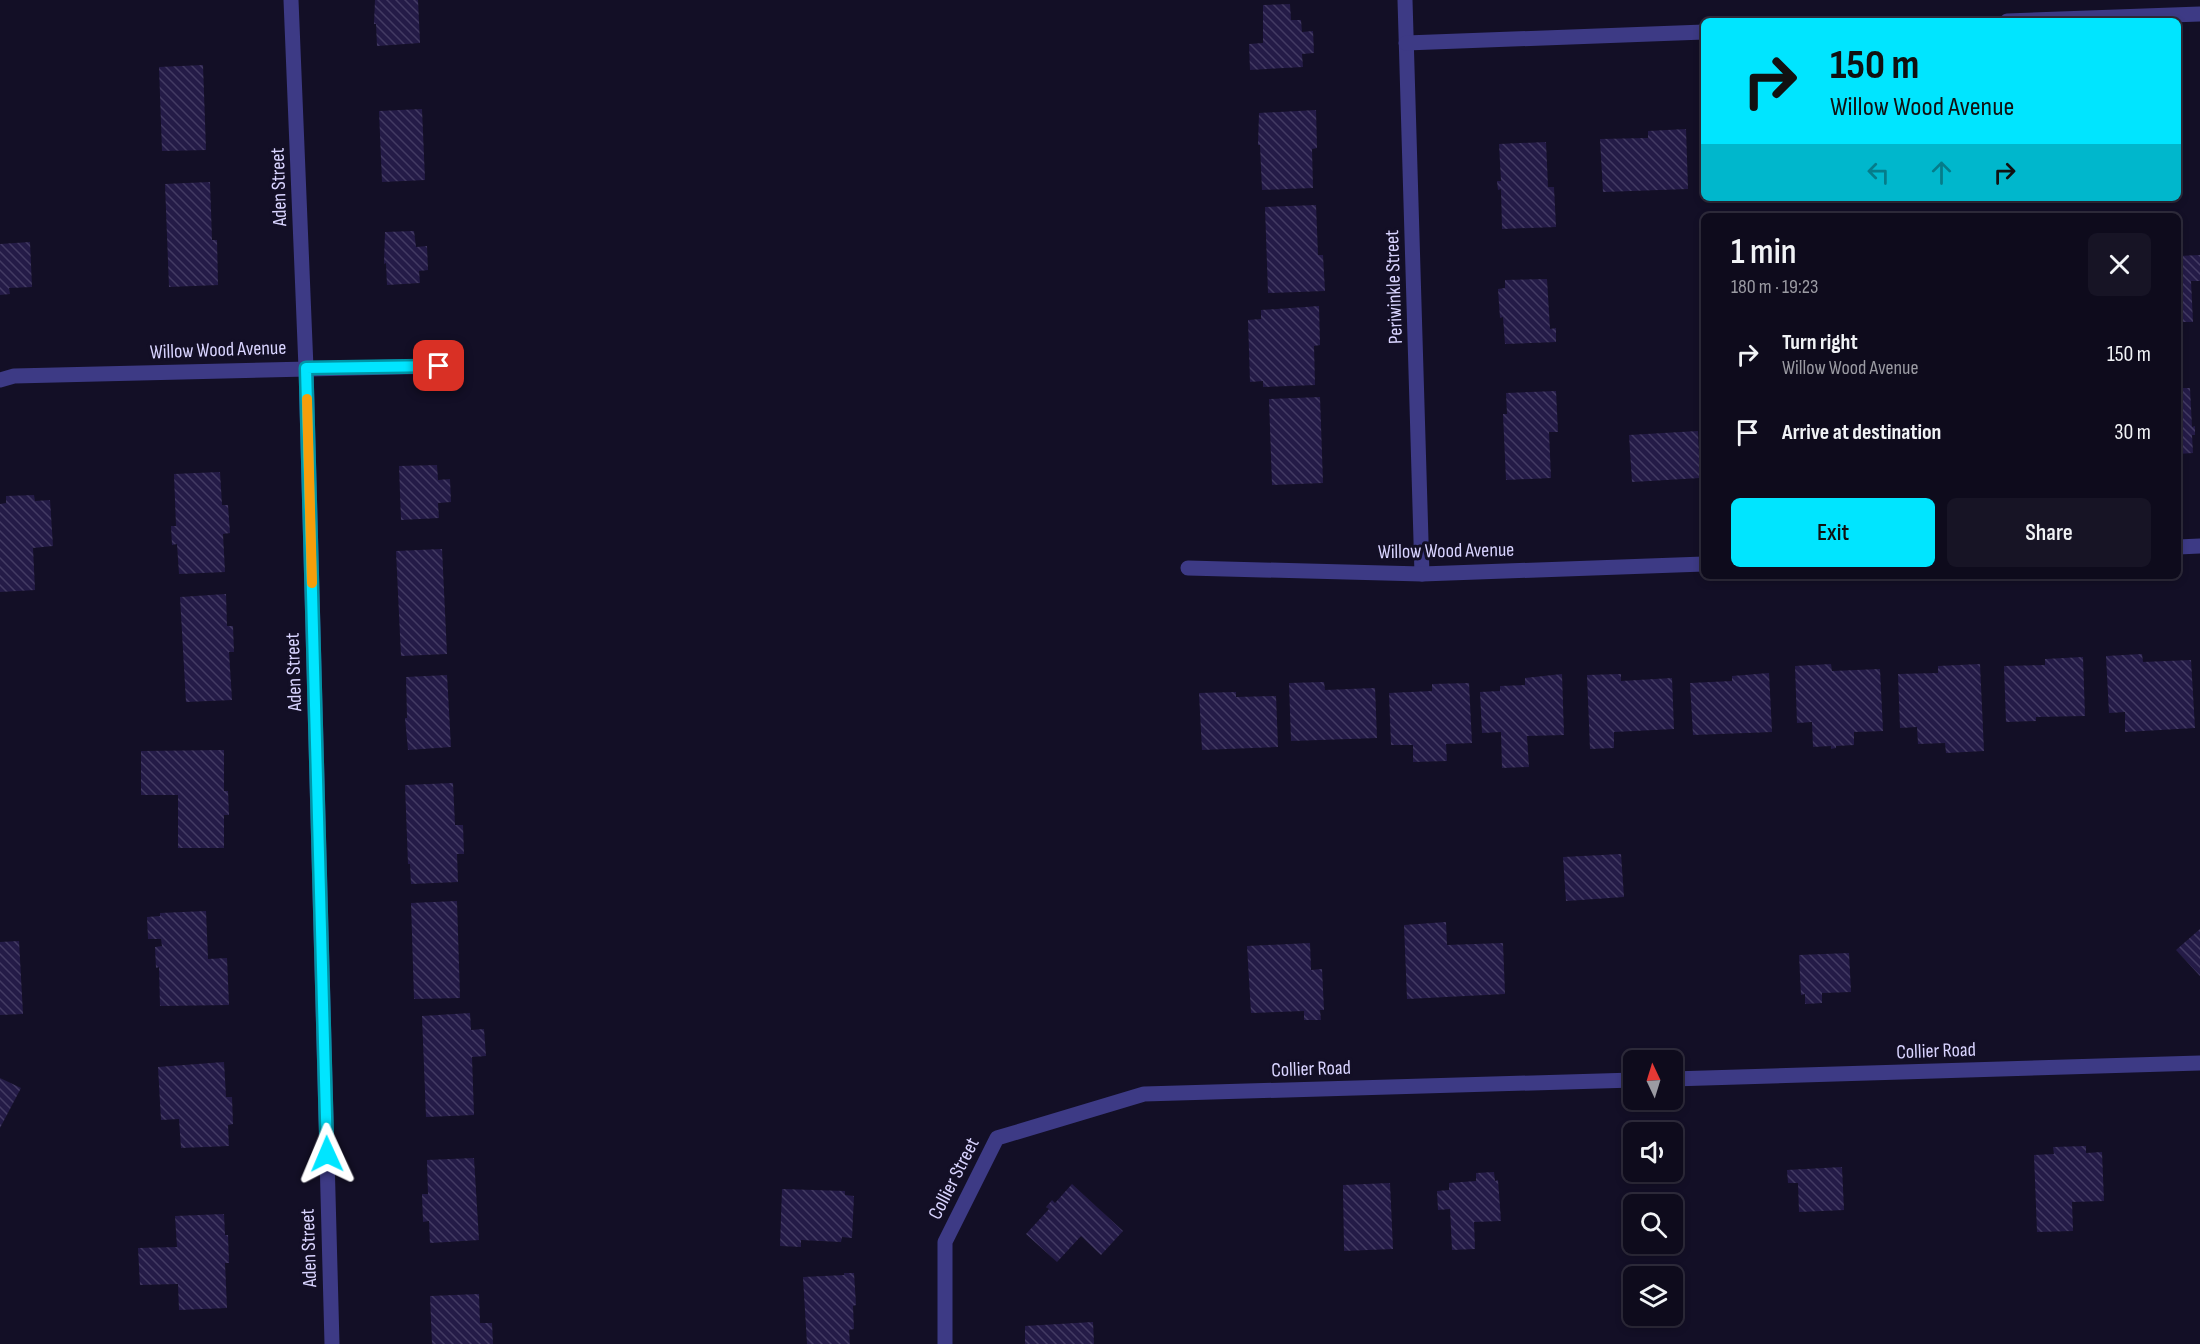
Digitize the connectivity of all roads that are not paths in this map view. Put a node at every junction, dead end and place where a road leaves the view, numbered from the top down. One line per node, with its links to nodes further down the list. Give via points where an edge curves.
1 (291, 0): 8 (street, Aden Street)
2 (1405, 0): 6 (street, Periwinkle Street)
3 (2200, 14): 4 (street)
4 (2090, 18)
5 (1701, 32): 6 (street)
6 (1406, 43): 14 (street, Periwinkle Street)
7 (439, 366): 8 (street, Willow Wood Avenue)
8 (306, 368): 9 (street, Willow Wood Avenue, via 14,376); 19 (street, Aden Street)
9 (0, 380)
10 (2200, 546): 11 (street)
11 (2181, 547)
12 (1701, 564): 14 (street, Willow Wood Avenue)
13 (1188, 568): 14 (street, Willow Wood Avenue)
14 (1422, 574)
15 (2200, 1063): 16 (street, Collier Road)
16 (1683, 1079)
17 (1623, 1080): 18 (street, Collier Road, via 1144,1094)
18 (996, 1138): 20 (street, Collier Street, via 945,1242)
19 (332, 1344)
20 (945, 1344)

